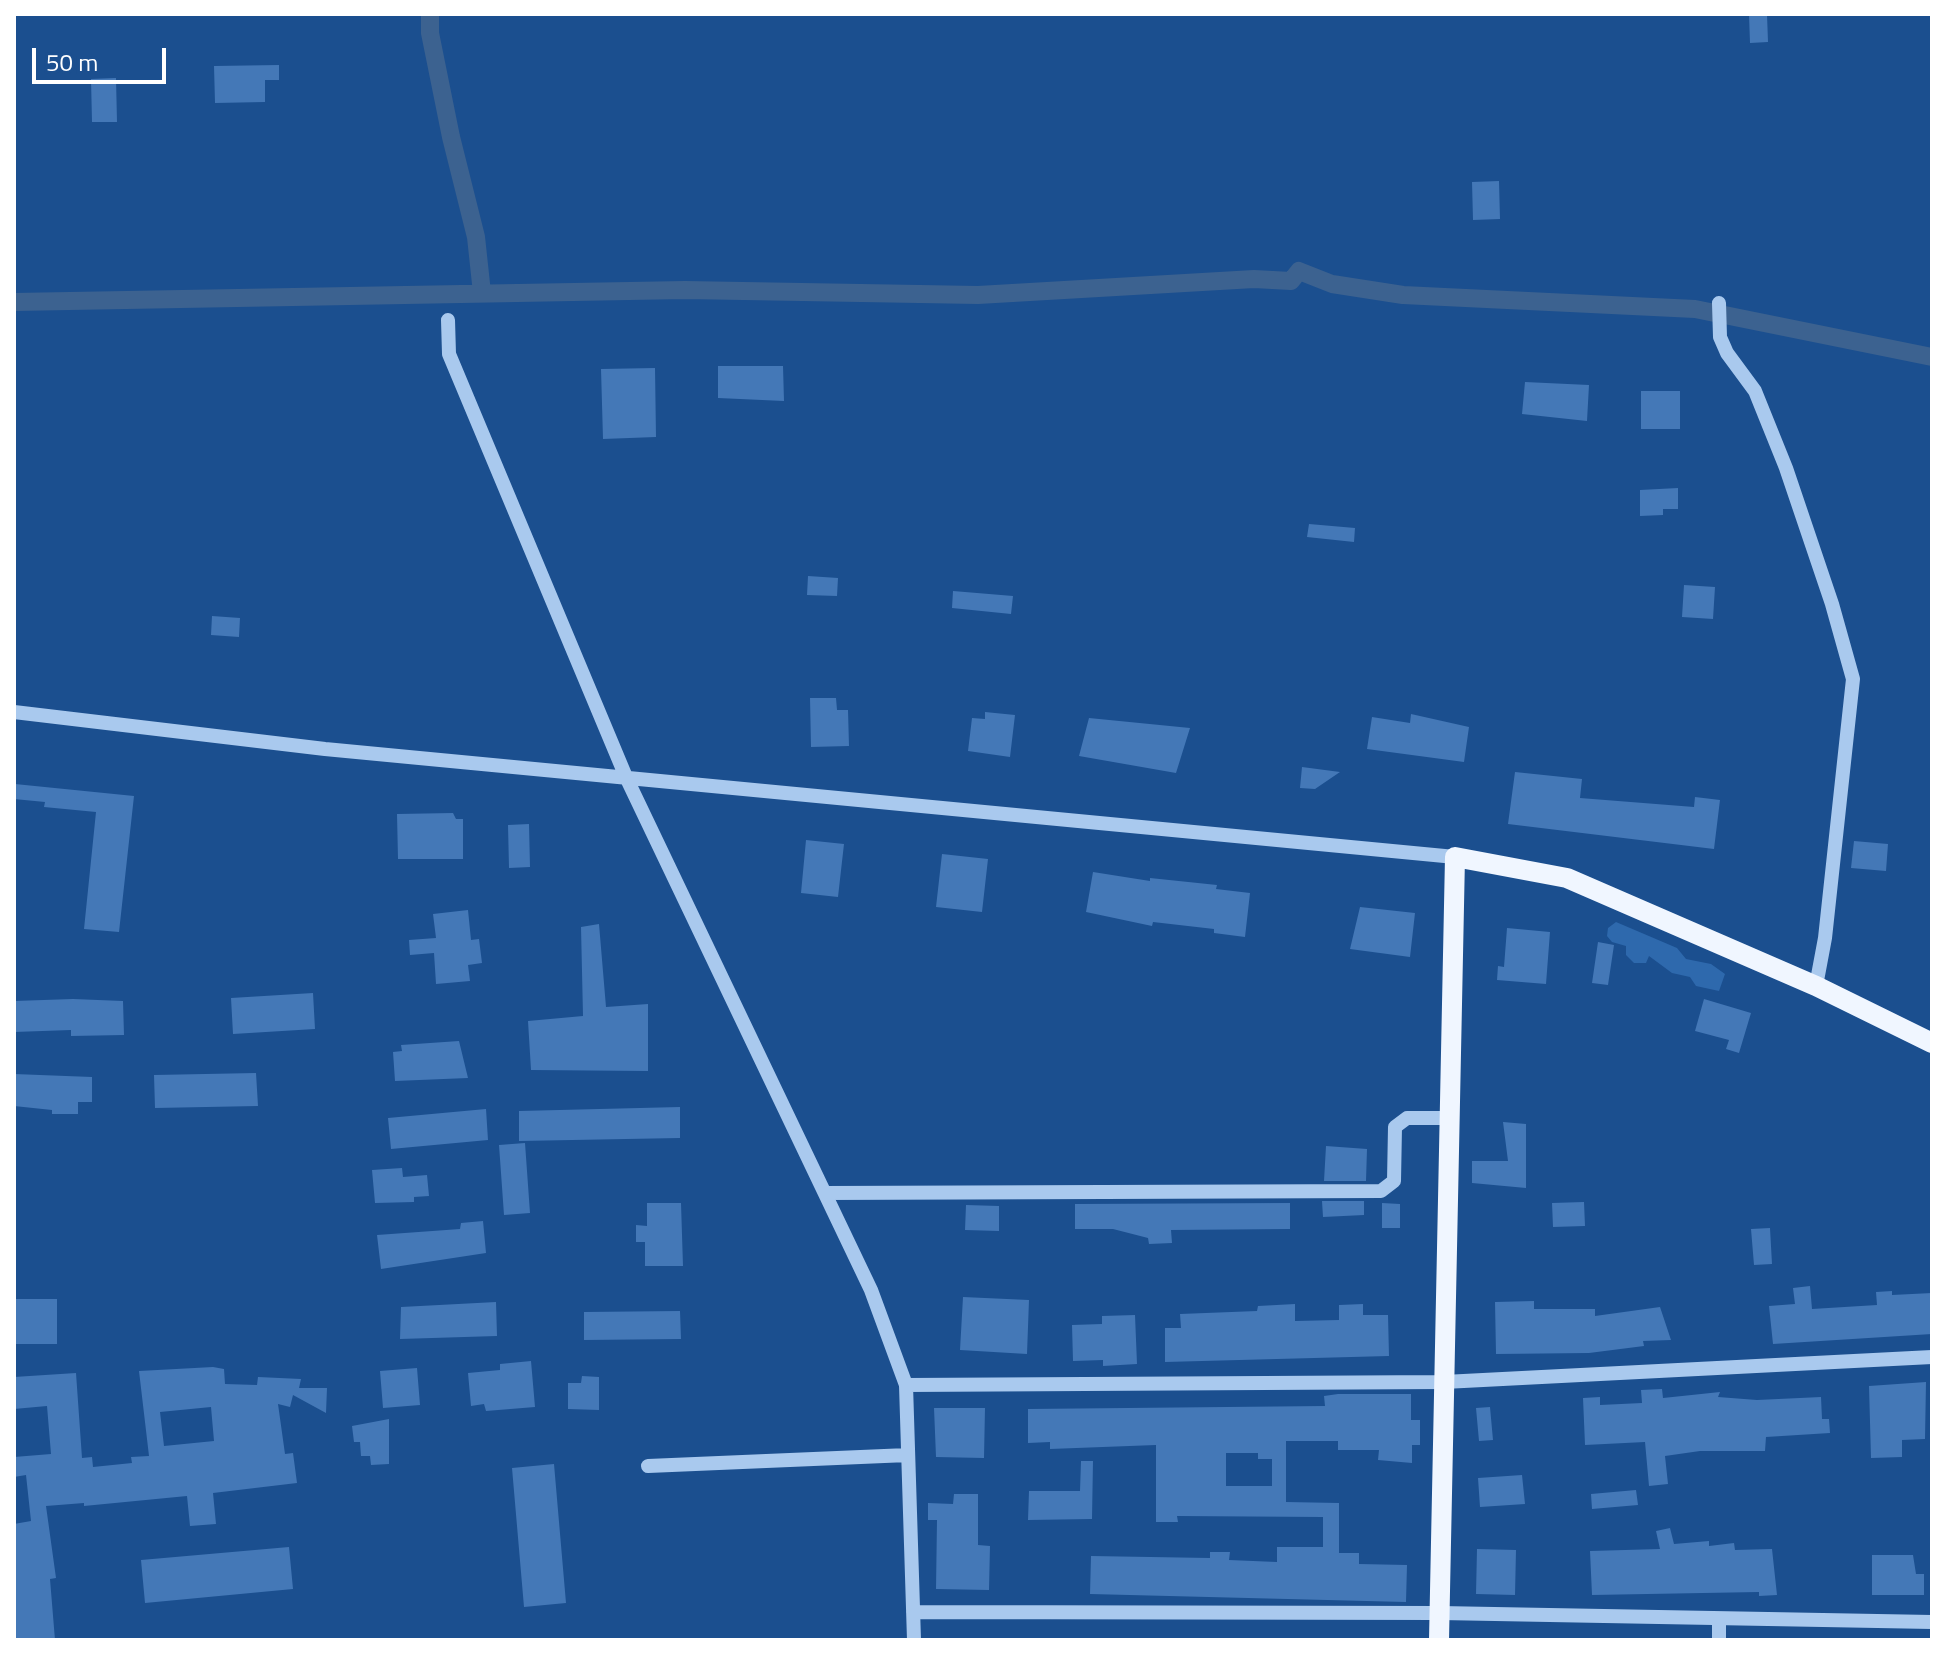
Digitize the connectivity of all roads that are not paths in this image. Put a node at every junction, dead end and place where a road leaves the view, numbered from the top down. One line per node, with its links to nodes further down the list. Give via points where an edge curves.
1 (1719, 303): 6 (street, via 1720,337 1755,391 1786,468 1853,679)
2 (448, 320): 4 (street, via 449,354)
3 (14, 712): 4 (street)
4 (626, 777): 5 (street); 9 (street)
5 (1455, 857): 6 (main road, via 1567,878); 8 (main road)
6 (1816, 986): 7 (main road)
7 (1932, 1043)
8 (1450, 1118): 9 (street, via 1407,1118 1395,1127 1394,1181 1381,1191); 11 (main road)
9 (825, 1193): 12 (street, via 871,1290)
10 (1932, 1357): 11 (street)
11 (1444, 1382): 12 (street); 16 (main road)
12 (906, 1385): 13 (street)
13 (908, 1455): 14 (street); 15 (street)
14 (648, 1466)
15 (913, 1612): 16 (street); 19 (street)
16 (1440, 1613): 17 (street); 20 (main road)
17 (1719, 1620): 18 (street); 21 (street)
18 (1932, 1622)
19 (914, 1640)
20 (1439, 1640)
21 (1719, 1640)

